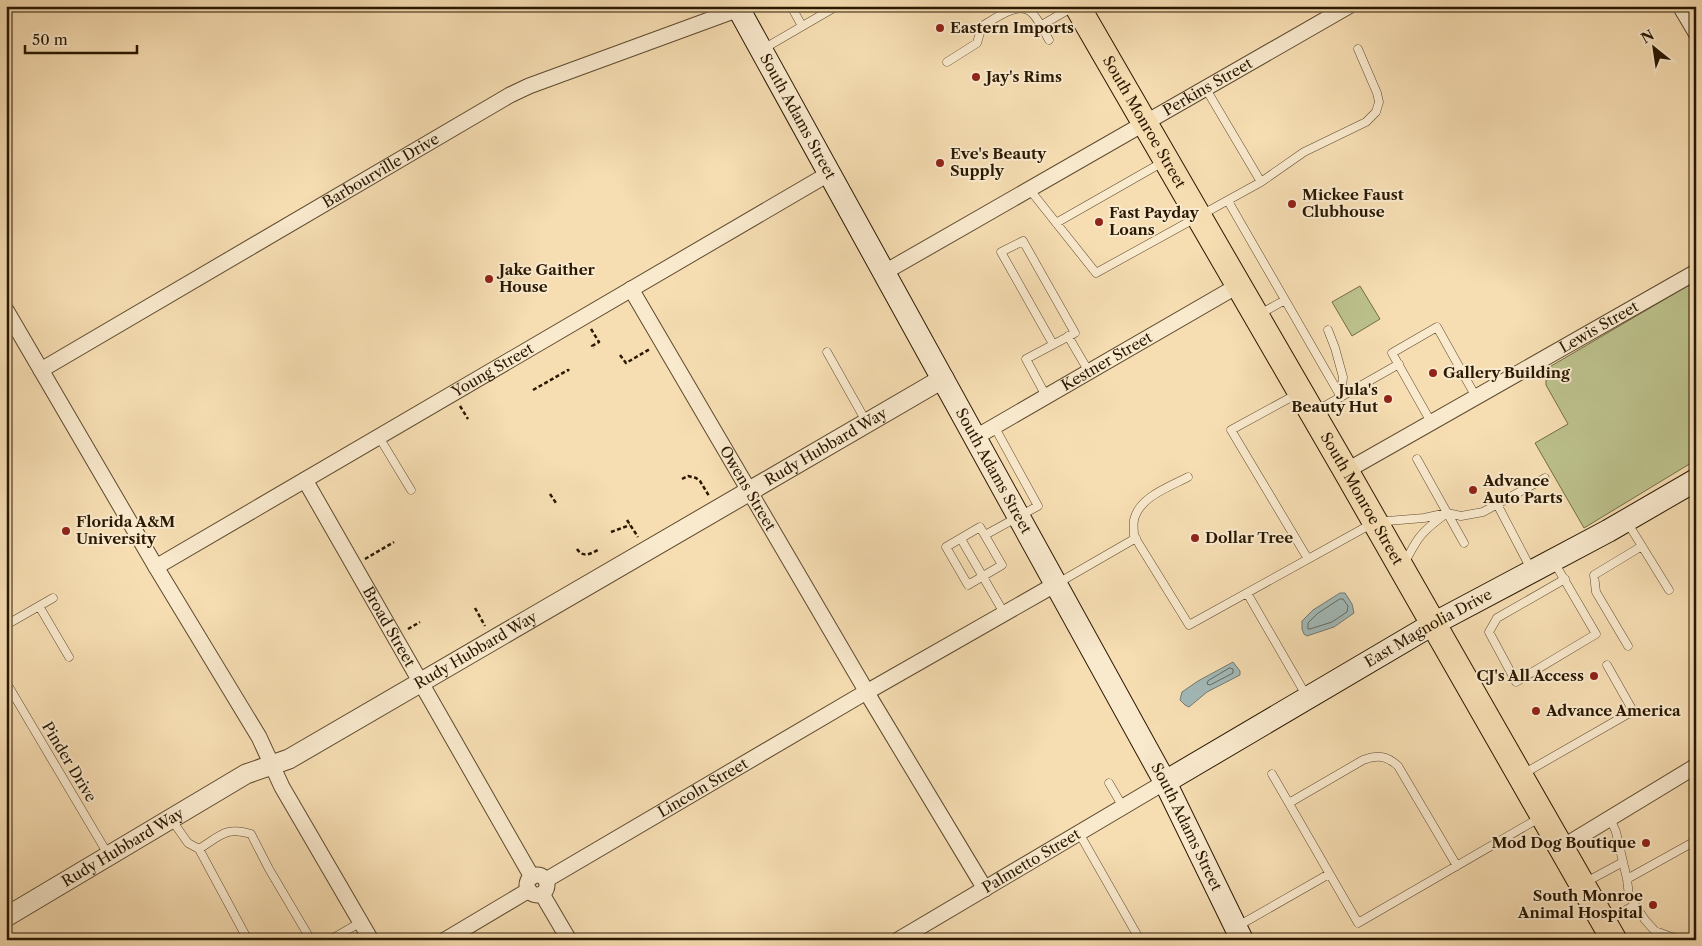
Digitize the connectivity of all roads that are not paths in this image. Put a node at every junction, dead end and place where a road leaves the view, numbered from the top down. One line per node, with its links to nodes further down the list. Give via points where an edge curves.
1 (10, 6): 7 (lane)
2 (791, 6): 9 (lane)
3 (837, 6): 9 (lane)
4 (1076, 6): 10 (lane); 17 (main road, South Monroe Street)
5 (1350, 6): 16 (street, Perkins Street)
6 (1680, 6): 11 (street)
7 (6, 8)
8 (738, 8): 14 (main road, South Adams Street); 37 (street, Barbourville Drive, via 510,95)
9 (802, 26): 14 (lane)
10 (1040, 26): 12 (lane); 15 (lane, via 1026,8 1014,8 982,26 977,43)
11 (1695, 32)
12 (1049, 40)
13 (1358, 49): 20 (lane, via 1377,94 1376,112 1366,122 1304,152)
14 (762, 50): 19 (main road, South Adams Street)
15 (947, 62)
16 (1206, 89): 17 (street, Perkins Street); 20 (lane)
17 (1146, 124): 18 (main road, South Monroe Street); 21 (street, Perkins Street)
18 (1166, 160): 23 (main road, South Monroe Street); 24 (lane)
19 (830, 173): 25 (main road, South Adams Street); 28 (street, Young Street)
20 (1261, 182): 22 (lane)
21 (1030, 190): 24 (lane); 25 (street, Perkins Street)
22 (1228, 200): 23 (lane); 29 (lane)
23 (1199, 217): 24 (lane, via 1096,273); 27 (main road, South Monroe Street)
24 (1056, 223)
25 (885, 272): 39 (main road, South Adams Street)
26 (1696, 272): 42 (street, Lewis Street)
27 (1239, 285): 31 (main road, South Monroe Street); 38 (street, Kestner Street)
28 (631, 289): 46 (street, Young Street); 55 (street, Owens Street)
29 (1285, 300): 31 (lane); 41 (lane)
30 (6, 310): 37 (street)
31 (1256, 316): 43 (main road, South Monroe Street)
32 (1328, 330): 41 (lane, via 1343,377)
33 (1068, 336): 34 (lane); 34 (lane, via 1075,332 1023,240 1001,252); 38 (lane)
34 (1053, 344): 40 (lane, via 1026,359)
35 (827, 352): 44 (lane)
36 (1399, 364): 41 (lane); 42 (lane, via 1392,353 1437,327); 45 (lane)
37 (40, 370): 67 (street)
38 (1089, 372): 40 (street, Kestner Street)
39 (944, 378): 44 (street, Rudy Hubbard Way); 47 (main road, South Adams Street)
40 (1046, 396): 47 (street, Kestner Street)
41 (1340, 397): 43 (lane)
42 (1476, 397): 45 (street, Lewis Street)
43 (1306, 402): 49 (main road, South Monroe Street); 66 (lane, via 1231,430)
44 (867, 422): 55 (street, Rudy Hubbard Way)
45 (1431, 422): 49 (street, Lewis Street)
46 (379, 437): 52 (street, Young Street); 54 (lane)
47 (991, 443): 58 (main road, South Adams Street, via 1017,490)
48 (1417, 460): 57 (lane)
49 (1346, 471): 60 (main road, South Monroe Street)
50 (1188, 477): 62 (lane, via 1154,495 1138,510 1133,522)
51 (1545, 478): 56 (lane)
52 (305, 480): 67 (street, Young Street); 84 (street, Broad Street)
53 (1696, 480): 59 (main road, East Magnolia Drive)
54 (410, 490)
55 (750, 491): 84 (street, Rudy Hubbard Way); 85 (street, Owens Street)
56 (1497, 504): 57 (lane, via 1482,512 1461,516); 70 (lane)
57 (1447, 513): 60 (lane); 64 (lane); 68 (lane, via 1424,530)
58 (1019, 516): 61 (lane); 72 (main road, South Adams Street)
59 (1626, 520): 65 (lane); 69 (main road, East Magnolia Drive)
60 (1375, 522): 66 (lane); 68 (main road, South Monroe Street)
61 (985, 535): 63 (lane, via 980,528); 71 (lane, via 1002,565)
62 (1136, 538): 72 (lane); 74 (lane, via 1189,625)
63 (961, 539): 71 (lane); 71 (lane, via 946,547 968,585)
64 (1464, 543)
65 (1642, 546): 73 (lane); 80 (lane, via 1594,575 1596,592)
66 (1308, 559): 74 (lane)
67 (156, 567): 87 (street, via 259,737)
68 (1402, 569): 79 (main road, South Monroe Street)
69 (1559, 569): 69 (lane, via 1596,634 1516,682 1489,632 1497,618); 70 (main road, East Magnolia Drive)
70 (1532, 571): 79 (main road, East Magnolia Drive)
71 (983, 577): 77 (lane)
72 (1056, 584): 77 (street, Lincoln Street); 91 (main road, South Adams Street)
73 (1669, 590)
74 (1247, 593): 86 (lane)
75 (53, 598): 76 (lane)
76 (39, 606): 78 (lane); 81 (lane)
77 (1004, 613): 85 (street, Lincoln Street)
78 (6, 624)
79 (1433, 624): 86 (main road, East Magnolia Drive); 90 (main road, South Monroe Street)
80 (1628, 646)
81 (69, 657)
82 (1607, 665): 90 (lane, via 1633,711)
83 (6, 682): 102 (lane, Pinder Drive)
84 (422, 682): 87 (street, Rudy Hubbard Way, via 290,759); 108 (street, Broad Street)
85 (867, 692): 108 (street, Lincoln Street); 109 (street, Owens Street)
86 (1307, 698): 91 (main road, East Magnolia Drive)
87 (271, 766): 97 (street, Rudy Hubbard Way, via 246,774); 112 (street)
88 (1696, 766): 96 (street)
89 (1272, 774): 93 (lane)
90 (1520, 776): 95 (main road, South Monroe Street)
91 (1166, 782): 94 (street, Palmetto Street); 114 (main road, South Adams Street)
92 (1109, 783): 94 (lane)
93 (1289, 803): 104 (lane, via 1363,760 1374,756 1391,759); 105 (lane)
94 (1123, 807): 98 (street, Palmetto Street)
95 (1543, 816): 100 (main road, South Monroe Street); 104 (lane)
96 (1610, 818): 100 (street); 103 (lane)
97 (171, 819): 101 (lane, via 188,843); 102 (street, Rudy Hubbard Way)
98 (1080, 833): 109 (street, Palmetto Street); 122 (lane)
99 (1690, 844): 106 (lane)
100 (1561, 848): 107 (main road, South Monroe Street)
101 (199, 849): 115 (lane); 116 (lane, via 228,830 237,829 251,834)
102 (109, 856): 111 (street, Rudy Hubbard Way)
103 (1623, 862): 106 (lane); 107 (lane)
104 (1457, 866): 105 (lane, via 1358,923)
105 (1329, 874): 114 (lane)
106 (1627, 879): 110 (lane, via 1629,896)
107 (1582, 884): 113 (main road, South Monroe Street)
108 (537, 885): 119 (street, Lincoln Street); 120 (street, Broad Street)
109 (984, 889): 121 (street, Palmetto Street)
110 (1634, 904): 113 (lane); 123 (lane, via 1655,932)
111 (6, 917)
112 (361, 922): 117 (lane); 118 (street)
113 (1609, 931)
114 (1239, 933)
115 (248, 940)
116 (311, 940)
117 (330, 940)
118 (371, 940)
119 (444, 940)
120 (569, 940)
121 (898, 940)
122 (1140, 940)
123 (1680, 940)

